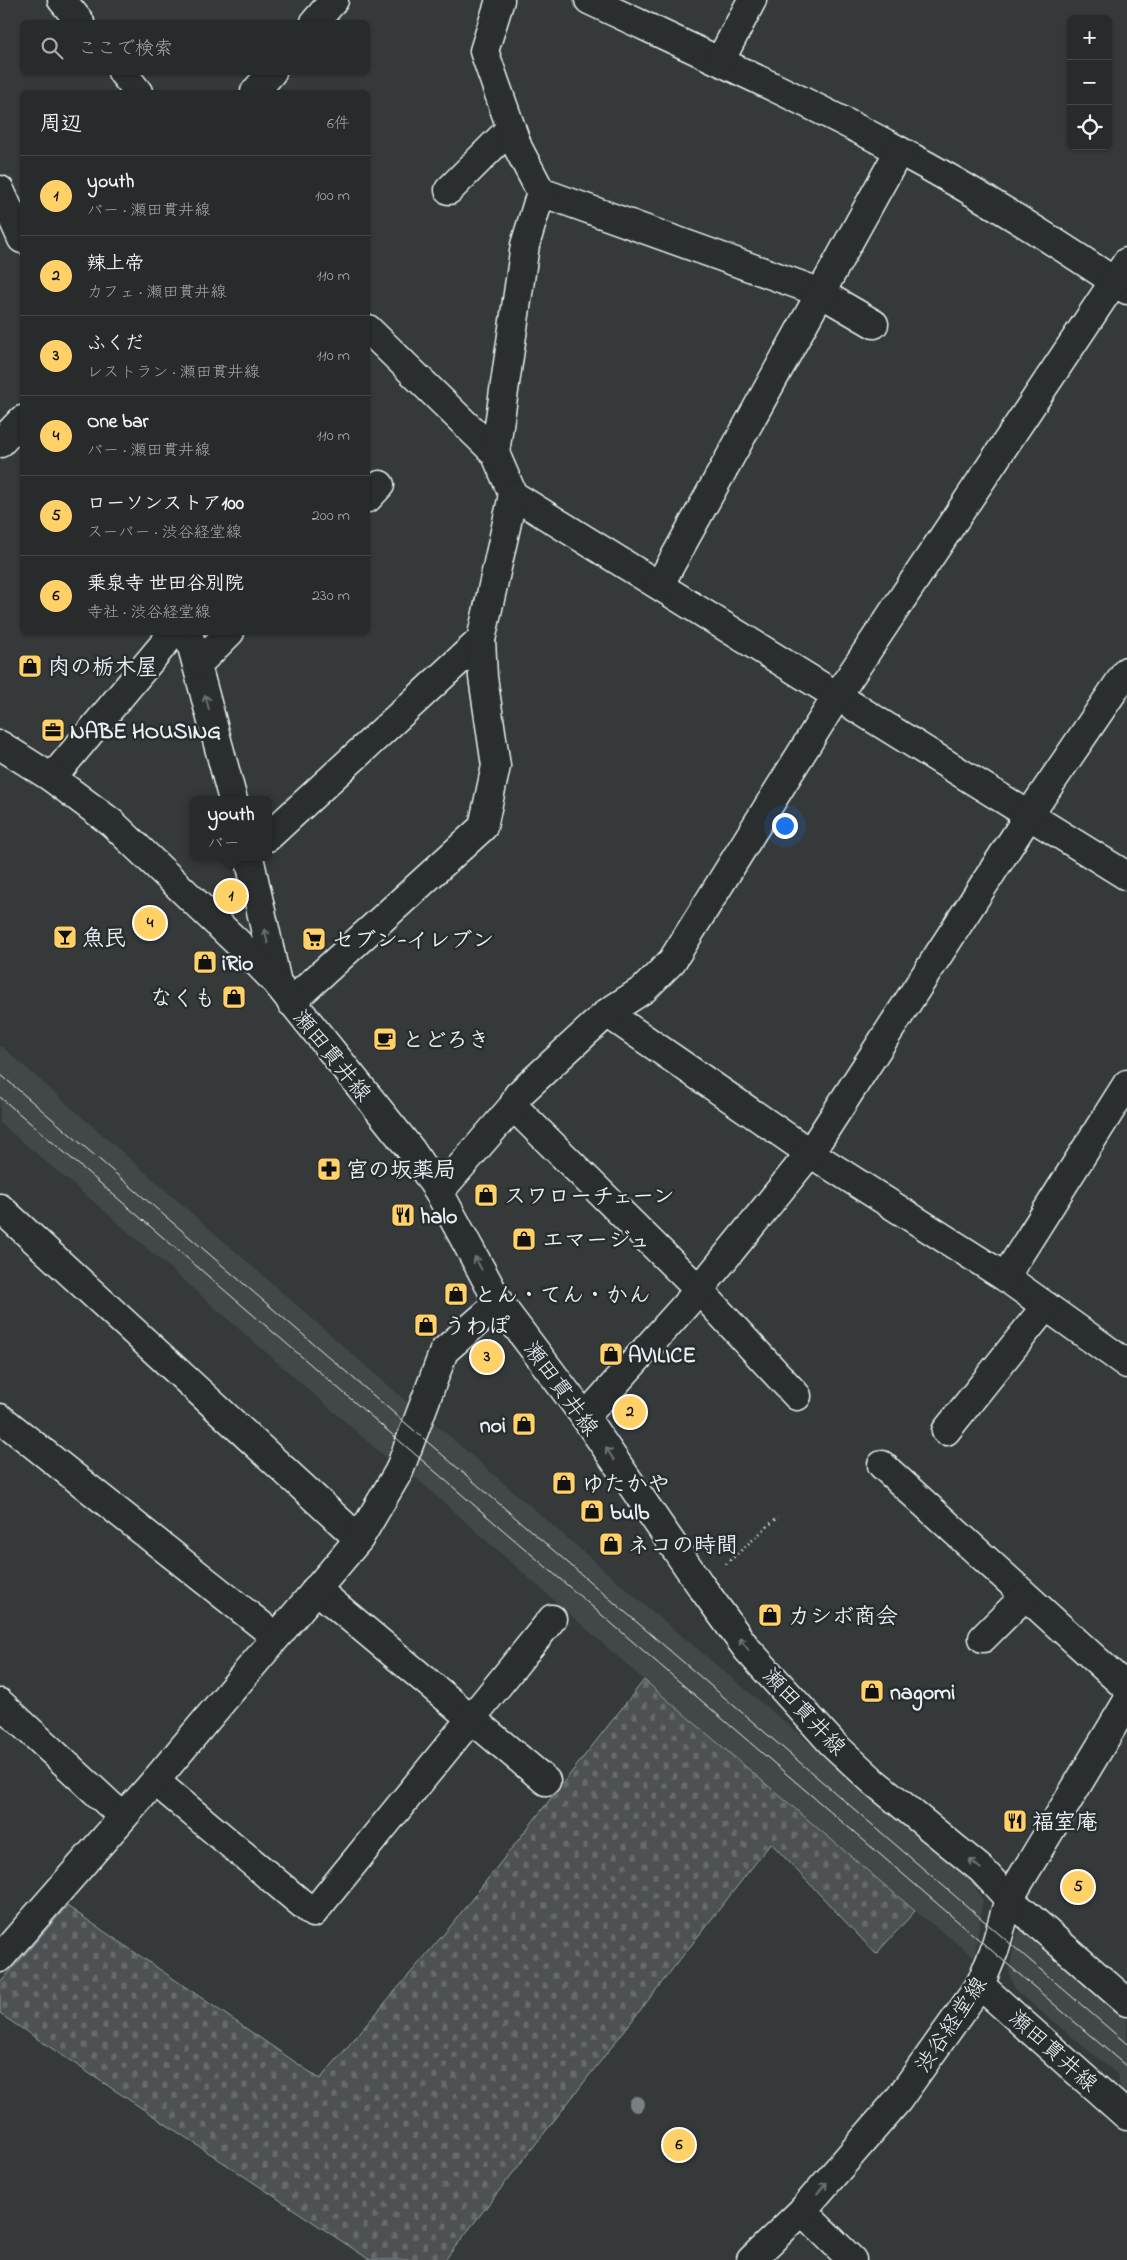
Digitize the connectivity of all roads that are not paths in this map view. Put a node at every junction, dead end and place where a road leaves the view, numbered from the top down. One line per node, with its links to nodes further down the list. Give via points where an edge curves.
1 (62, 0): 6 (street)
2 (334, 0): 7 (street)
3 (500, 0): 13 (street, via 484,51)
4 (752, 0): 8 (street)
5 (601, 2): 8 (street)
6 (78, 20)
7 (317, 20)
8 (720, 61): 14 (street)
9 (124, 75): 11 (street)
10 (269, 75): 12 (street)
11 (136, 90)
12 (257, 90)
13 (511, 128): 16 (street); 17 (street)
14 (899, 151): 19 (street); 20 (street)
15 (0, 190): 18 (street)
16 (449, 190)
17 (541, 192): 20 (street); 25 (street, via 525,245)
18 (20, 235)
19 (1122, 278): 34 (street)
20 (819, 292): 21 (street); 27 (street)
21 (874, 324)
22 (370, 331): 25 (street)
23 (20, 422): 24 (street)
24 (0, 443)
25 (495, 453): 26 (street)
26 (513, 494): 27 (street); 31 (street)
27 (660, 584): 34 (street)
28 (171, 635): 36 (street)
29 (189, 635): 32 (street)
30 (227, 635): 32 (street)
31 (481, 640): 39 (street); 42 (street, via 496,766 483,827)
32 (197, 665): 37 (street, one-way to 32)
33 (1127, 671): 38 (street)
34 (837, 696): 38 (street); 43 (street, via 672,961 644,989)
35 (0, 745): 36 (street, 瀬田貫井線)
36 (52, 778): 42 (street, 瀬田貫井線, via 112,823 238,943)
37 (232, 796)
38 (1029, 815): 41 (street); 46 (street)
39 (272, 833)
40 (250, 861): 42 (street, one-way to 40)
41 (1127, 876)
42 (284, 993): 47 (street, 瀬田貫井線, via 410,1150)
43 (607, 1012): 45 (street, via 518,1095); 46 (street)
44 (1127, 1084): 49 (street)
45 (513, 1106): 47 (street); 50 (street)
46 (810, 1153): 49 (street); 50 (street)
47 (439, 1192): 51 (street, 瀬田貫井線, one-way to 47)
48 (0, 1208): 59 (street)
49 (1005, 1277): 52 (street)
50 (699, 1290): 54 (street); 55 (street)
51 (499, 1303): 55 (street, 瀬田貫井線); 59 (street, via 444,1351 399,1470)
52 (1046, 1306): 53 (street); 57 (street)
53 (1127, 1364)
54 (797, 1396)
55 (585, 1417): 72 (street, 瀬田貫井線, one-way to 55, via 982,1870 874,1782 832,1743 747,1649)
56 (0, 1418): 63 (street)
57 (946, 1431)
58 (882, 1465): 61 (street)
59 (359, 1539): 60 (street)
60 (316, 1590): 63 (street); 68 (street)
61 (1024, 1596): 64 (street); 65 (street)
62 (552, 1619): 68 (street)
63 (275, 1636): 69 (street)
64 (983, 1638)
65 (1127, 1688)
66 (1127, 1702): 72 (street, 渋谷経堂線)
67 (0, 1703): 71 (street)
68 (472, 1720): 69 (street, via 313,1913); 70 (street)
69 (155, 1781): 71 (street)
70 (546, 1781)
71 (123, 1816): 73 (street)
72 (1009, 1899): 74 (street, 渋谷経堂線); 75 (street, 瀬田貫井線)
73 (0, 1958)
74 (980, 1985): 76 (street, 瀬田貫井線); 77 (street, 渋谷経堂線, one-way to 74, via 898,2100)
75 (1127, 2002)
76 (1127, 2116)
77 (802, 2211): 78 (street, 渋谷経堂線); 79 (street)
78 (751, 2260)
79 (852, 2260)

